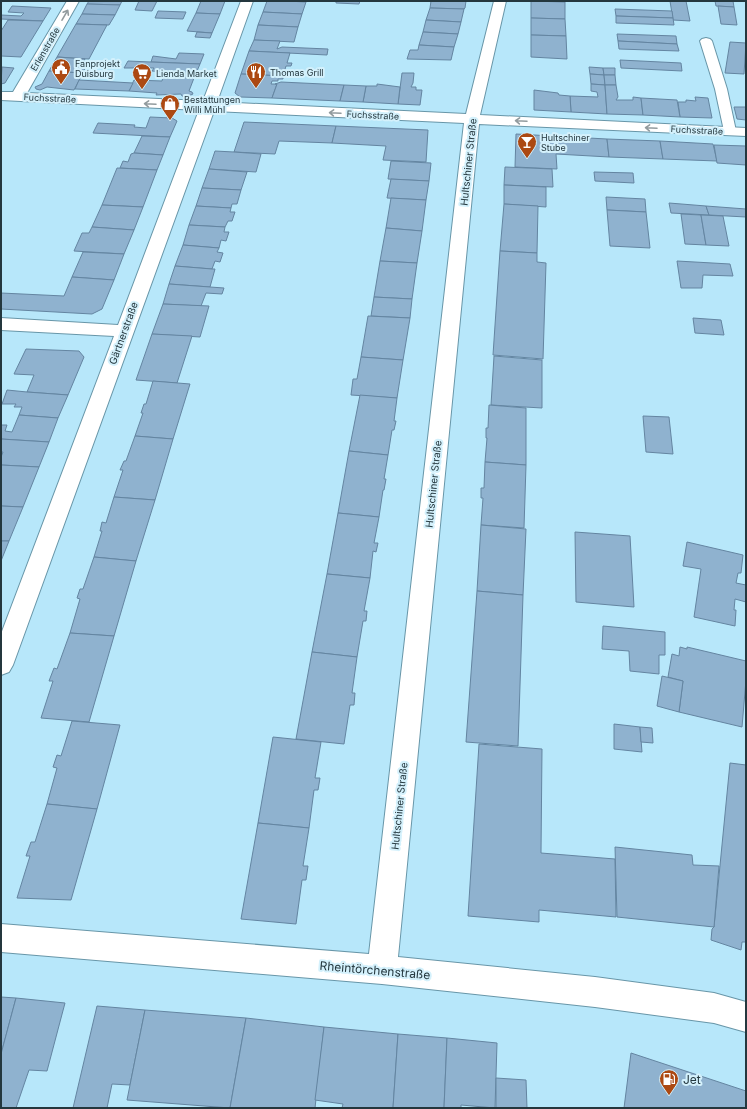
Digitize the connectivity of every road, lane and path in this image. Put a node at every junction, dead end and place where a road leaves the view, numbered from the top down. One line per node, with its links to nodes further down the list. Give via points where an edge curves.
1 (73, 1): 6 (street, Erlenstraße, one-way to 1)
2 (247, 1): 7 (street, Gärtnerstraße)
3 (500, 1): 8 (street, Hultschiner Straße)
4 (706, 41): 9 (lane, via 721,89)
5 (1, 96): 6 (street, Fuchsstraße)
6 (17, 97): 7 (street, Fuchsstraße, one-way to 6)
7 (207, 107): 8 (street, Fuchsstraße, one-way to 7); 12 (street, Gärtnerstraße)
8 (472, 119): 9 (street, Fuchsstraße, one-way to 8); 15 (street, Hultschiner Straße)
9 (730, 131): 10 (street, Fuchsstraße)
10 (746, 132)
11 (1, 324): 12 (street)
12 (124, 331): 13 (street, Gärtnerstraße)
13 (1, 665)
14 (1, 938): 15 (street, Rheintörchenstraße)
15 (382, 970): 16 (street, Rheintörchenstraße, via 595,992 714,1008)
16 (746, 1016)

